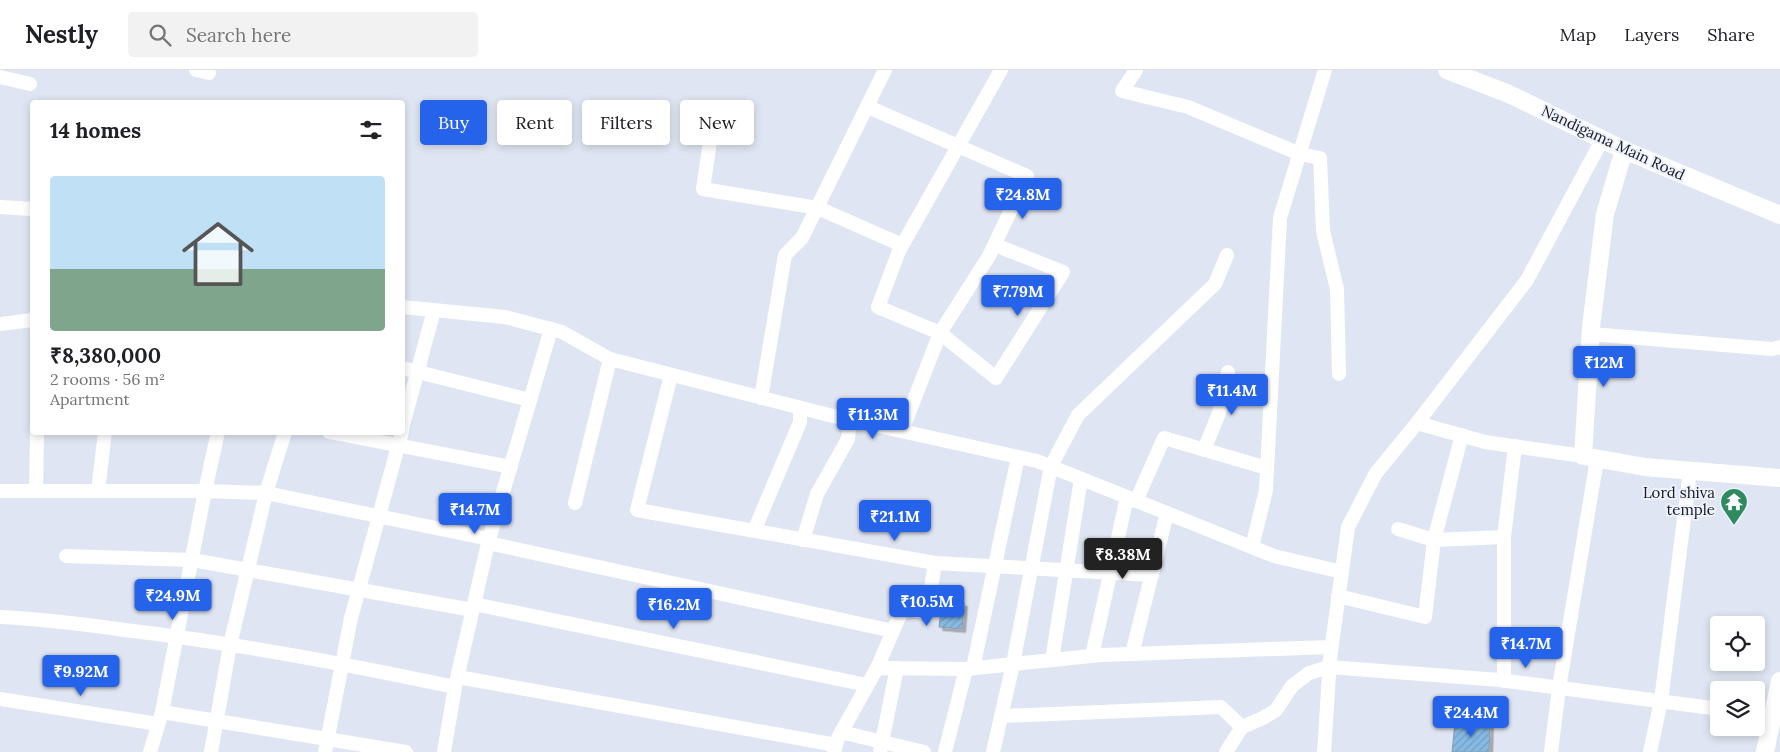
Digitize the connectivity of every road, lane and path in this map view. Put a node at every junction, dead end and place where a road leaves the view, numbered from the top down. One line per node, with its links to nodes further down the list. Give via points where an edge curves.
1 (885, 70): 8 (street)
2 (1001, 70): 11 (street)
3 (1136, 70): 13 (street, via 1122,91 1188,107)
4 (1325, 70): 13 (street)
5 (1456, 72): 9 (street, Nandigama Main Road)
6 (0, 77): 7 (street)
7 (30, 84)
8 (868, 107): 11 (street); 15 (street)
9 (1602, 140): 12 (street, Nandigama Main Road); 40 (street, via 1527,280)
10 (709, 145): 15 (street, via 702,189)
11 (957, 146): 18 (street, via 1027,176); 19 (street)
12 (1624, 150): 17 (street, Nandigama Main Road); 27 (street, via 1605,214)
13 (1300, 154): 33 (street, via 1320,158 1323,231 1337,289); 55 (street, via 1280,218)
14 (0, 207): 16 (street)
15 (818, 208): 19 (street); 35 (street, via 802,238 785,255)
16 (30, 209)
17 (1780, 216)
18 (995, 245): 26 (street); 26 (street, via 1064,272 996,378)
19 (902, 246): 26 (street, via 878,307)
20 (1227, 255): 53 (street, via 1215,284 1078,414)
21 (405, 307): 22 (street)
22 (434, 310): 25 (street, via 505,317); 31 (street)
23 (30, 320): 24 (street)
24 (0, 324)
25 (550, 329): 29 (street, via 562,332); 36 (street)
26 (940, 333): 41 (street)
27 (1591, 334): 28 (street, via 1772,349); 52 (street)
28 (1780, 347)
29 (610, 359): 34 (street); 65 (street)
30 (405, 369): 31 (street)
31 (418, 371): 36 (street); 39 (street)
32 (1228, 372): 50 (street)
33 (1338, 374)
34 (671, 375): 35 (street); 69 (street, via 637,510)
35 (761, 398): 37 (street)
36 (530, 400): 54 (street)
37 (800, 408): 38 (street); 69 (street, via 800,422)
38 (850, 420): 41 (street); 71 (street, via 848,439 817,494)
39 (405, 421)
40 (1418, 423): 47 (street); 83 (street, via 1376,473 1348,527)
41 (902, 431): 51 (street)
42 (37, 435): 60 (street)
43 (105, 435): 61 (street)
44 (217, 435): 62 (street)
45 (284, 435): 63 (street)
46 (383, 435): 48 (street)
47 (1462, 435): 49 (street); 72 (street)
48 (401, 436): 54 (street); 67 (street)
49 (1515, 446): 52 (street); 70 (street)
50 (1204, 450): 55 (street); 64 (street, via 1164,438)
51 (1018, 456): 53 (street); 78 (street)
52 (1590, 457): 56 (street); 106 (street)
53 (1051, 466): 58 (street); 79 (street)
54 (511, 467): 73 (street)
55 (1267, 468): 74 (street, via 1266,490)
56 (1690, 471): 57 (street); 108 (street)
57 (1779, 477)
58 (1081, 479): 64 (street); 81 (street)
59 (0, 491): 60 (street)
60 (36, 491): 61 (street)
61 (98, 491): 62 (street)
62 (205, 491): 63 (street); 76 (street)
63 (266, 493): 67 (street); 80 (street)
64 (1131, 499): 66 (street); 82 (street)
65 (575, 503)
66 (1167, 513): 74 (street); 84 (street)
67 (379, 516): 73 (street); 85 (street)
68 (1398, 530): 72 (street)
69 (754, 531): 71 (street)
70 (1504, 537): 72 (street); 102 (street)
71 (803, 540): 77 (street)
72 (1434, 540): 86 (street, via 1425,617)
73 (489, 541): 87 (street); 89 (street)
74 (1252, 547): 83 (street, via 1274,556)
75 (66, 556): 76 (street)
76 (192, 560): 80 (street); 90 (street)
77 (934, 563): 78 (street); 89 (street, via 927,612 903,608)
78 (994, 566): 79 (street); 101 (street)
79 (1032, 569): 81 (street); 97 (street)
80 (248, 570): 85 (street); 91 (street)
81 (1066, 570): 82 (street); 95 (street)
82 (1110, 572): 84 (street); 94 (street)
83 (1342, 572): 86 (street)
84 (1152, 575): 93 (street)
85 (359, 590): 87 (street); 96 (street)
86 (1338, 596): 92 (street)
87 (473, 607): 104 (street); 105 (street)
88 (0, 617): 90 (street, via 34,618)
89 (893, 631): 99 (street)
90 (177, 636): 91 (street); 112 (street)
91 (230, 645): 96 (street); 113 (street)
92 (1331, 647): 93 (street); 98 (street)
93 (1132, 654): 94 (street)
94 (1092, 656): 95 (street)
95 (1052, 660): 97 (street)
96 (342, 663): 104 (street); 116 (street)
97 (1014, 664): 101 (street); 110 (street)
98 (1329, 667): 102 (street); 114 (street, via 1309,673 1292,686 1276,710); 127 (street)
99 (877, 668): 100 (street); 105 (street)
100 (897, 668): 101 (street); 117 (street)
101 (969, 668): 124 (street)
102 (1504, 681): 106 (street)
103 (1780, 681): 111 (street)
104 (456, 682): 118 (street); 122 (street)
105 (867, 685): 115 (street)
106 (1559, 688): 108 (street); 128 (street)
107 (0, 699): 112 (street)
108 (1661, 701): 109 (street); 129 (street)
109 (1710, 709)
110 (1002, 716): 114 (street, via 1221,707); 125 (street)
111 (1770, 717): 130 (street)
112 (160, 718): 113 (street); 119 (street)
113 (217, 721): 116 (street); 120 (street)
114 (1242, 727): 126 (street)
115 (841, 732): 117 (street); 118 (street)
116 (326, 746): 121 (street)
117 (881, 747): 123 (street)
118 (835, 749)
119 (150, 752)
120 (212, 752)
121 (406, 752)
122 (444, 752)
123 (924, 752)
124 (945, 752)
125 (993, 752)
126 (1226, 752)
127 (1324, 752)
128 (1551, 752)
129 (1650, 752)
130 (1765, 752)

